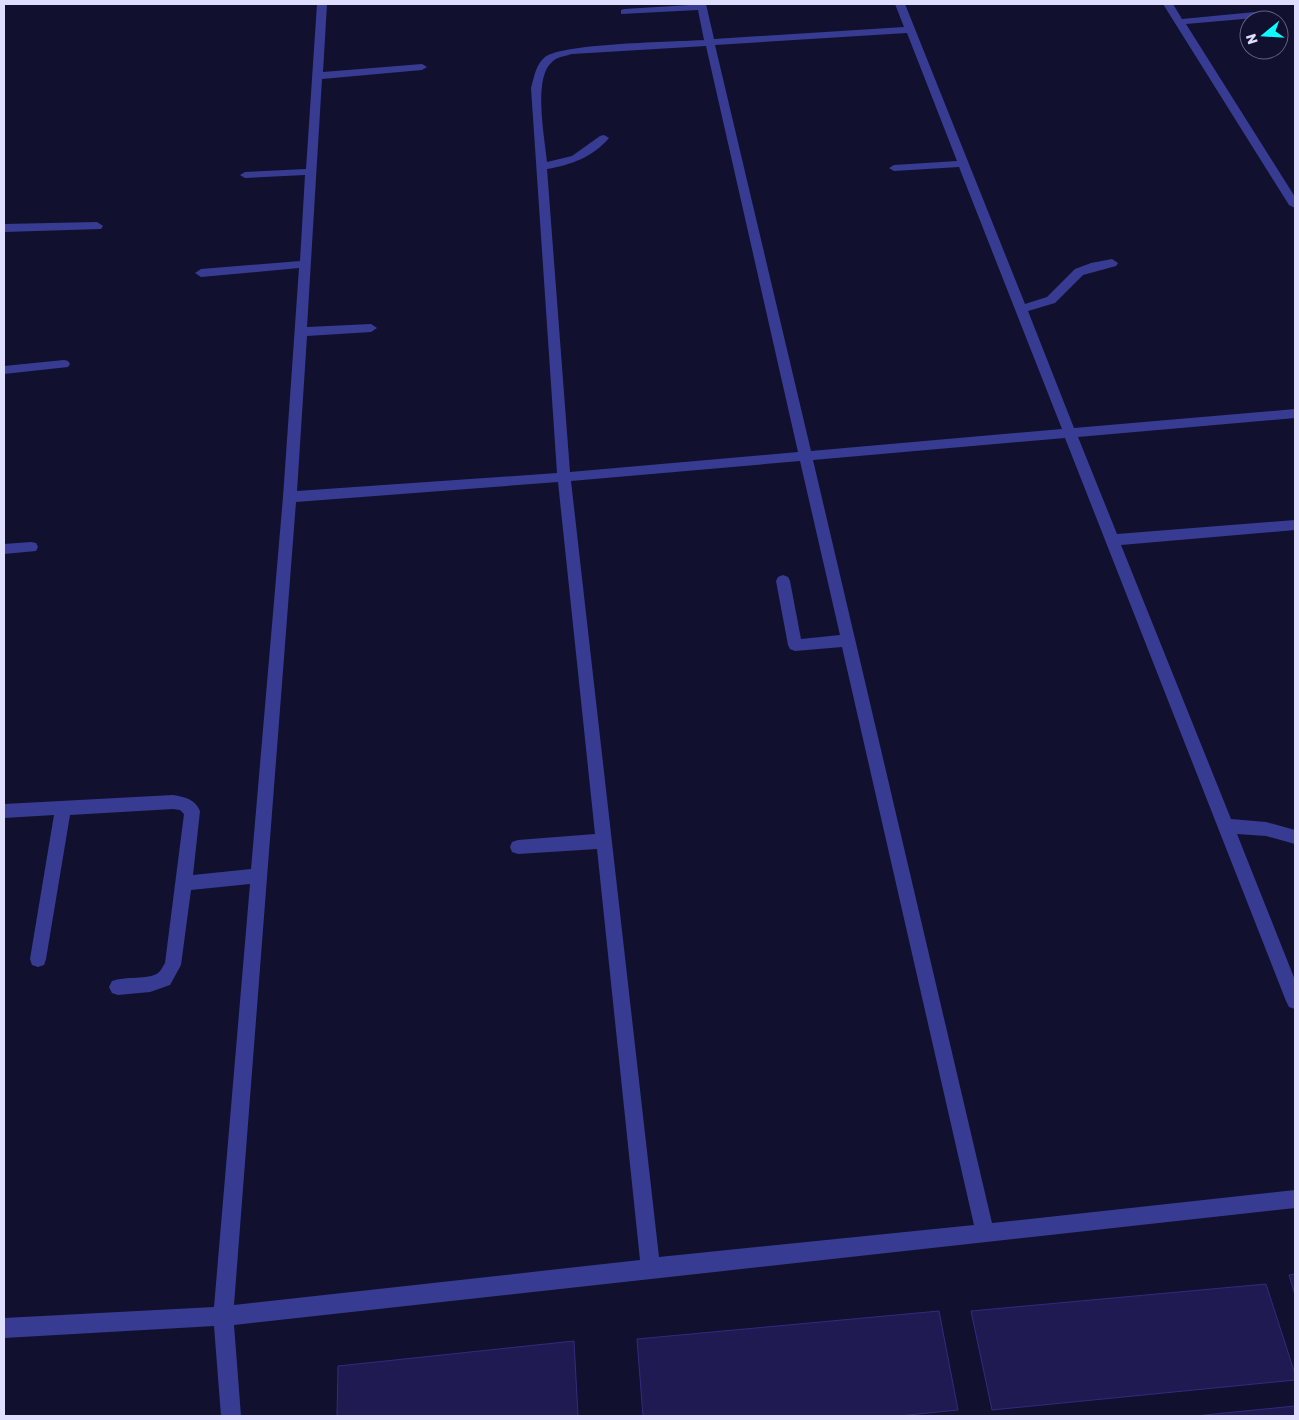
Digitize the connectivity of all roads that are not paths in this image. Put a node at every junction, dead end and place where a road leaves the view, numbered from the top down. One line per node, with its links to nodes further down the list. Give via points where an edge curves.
1 (322, 4): 11 (street)
2 (900, 4): 8 (street)
3 (1168, 4): 7 (street)
4 (701, 5): 5 (street); 9 (street)
5 (624, 12)
6 (1239, 16): 7 (street)
7 (1179, 22): 18 (street)
8 (910, 30): 9 (street); 13 (street)
9 (711, 42): 14 (street, via 572,52 550,57 541,66 536,88); 31 (street)
10 (422, 67): 11 (street)
11 (316, 76): 16 (street)
12 (604, 138): 14 (street, via 576,160)
13 (962, 164): 15 (street); 24 (street)
14 (542, 166): 32 (street)
15 (894, 168)
16 (309, 172): 17 (street); 22 (street)
17 (245, 175)
18 (1294, 201)
19 (97, 226): 20 (street)
20 (4, 228)
21 (1112, 263): 24 (street, via 1078,272 1051,300)
22 (304, 264): 23 (street); 26 (street)
23 (200, 274)
24 (1021, 309): 30 (street)
25 (371, 328): 26 (street)
26 (300, 332): 33 (street)
27 (64, 364): 28 (street)
28 (4, 370)
29 (1295, 414): 30 (street)
30 (1071, 434): 31 (street); 35 (street)
31 (806, 455): 32 (street); 39 (street)
32 (564, 477): 33 (street); 44 (street)
33 (290, 497): 46 (street)
34 (1295, 525): 35 (street)
35 (1113, 540): 42 (street)
36 (31, 547): 37 (street)
37 (4, 550)
38 (783, 581): 39 (street, via 795,645)
39 (849, 640): 52 (street)
40 (63, 807): 41 (street); 47 (street, via 184,804 192,811); 48 (street)
41 (4, 811)
42 (1226, 826): 43 (street, via 1266,829); 50 (street)
43 (1295, 837)
44 (604, 840): 45 (street); 53 (street)
45 (518, 847)
46 (259, 876): 47 (street); 54 (street)
47 (184, 884): 49 (street, via 173,965 164,979 150,984)
48 (38, 959)
49 (118, 987)
50 (1295, 1002)
51 (1295, 1199): 52 (street)
52 (985, 1234): 53 (street)
53 (651, 1268): 54 (street)
54 (223, 1316): 55 (street); 56 (street)
55 (4, 1328)
56 (231, 1416)

